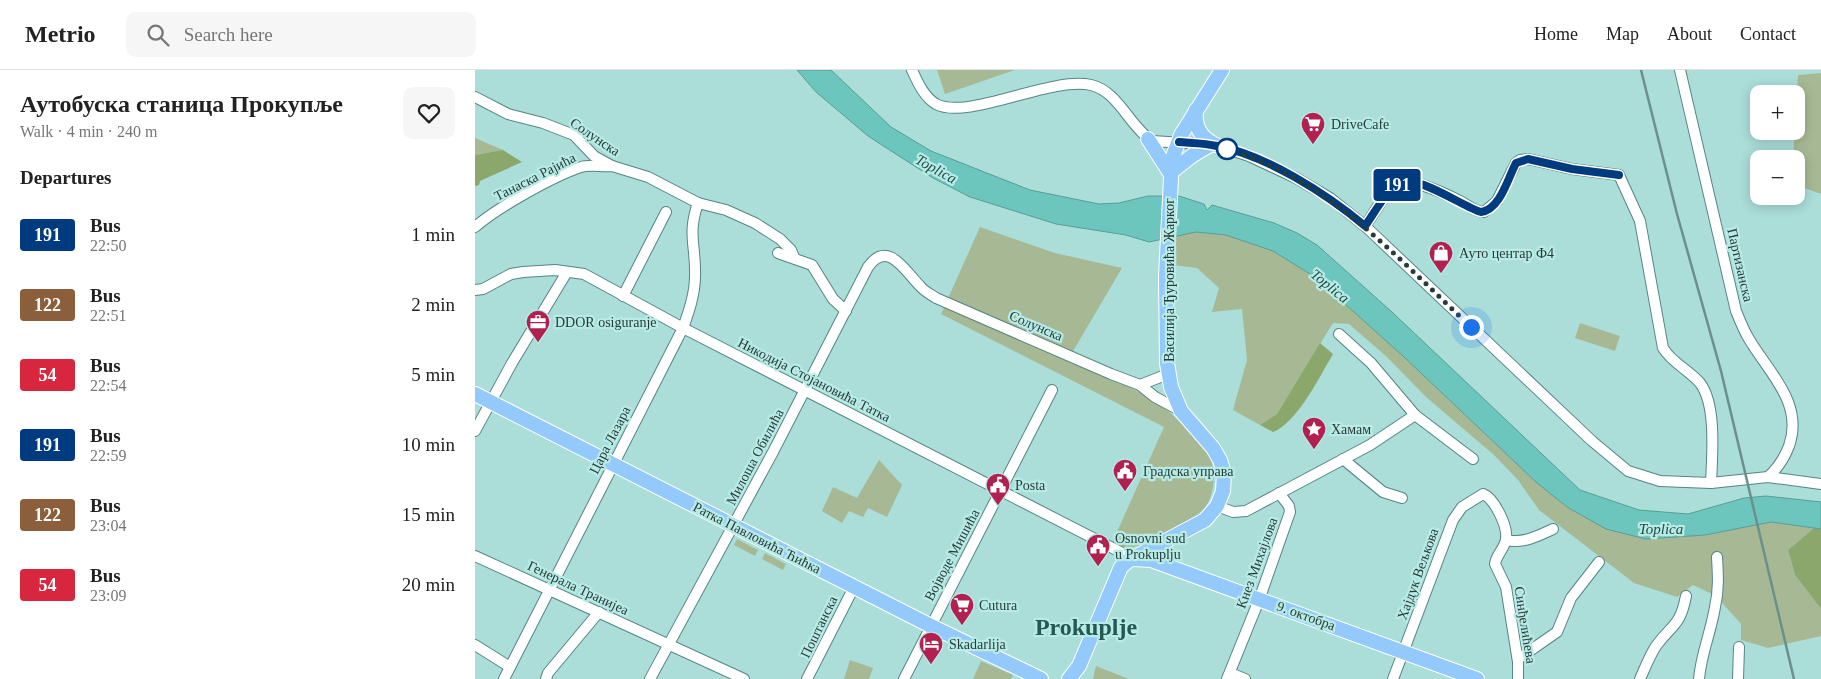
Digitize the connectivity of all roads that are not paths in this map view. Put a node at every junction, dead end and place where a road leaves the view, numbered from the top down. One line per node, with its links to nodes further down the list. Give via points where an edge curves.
1 (912, 70): 6 (street, via 928,97 945,107 981,103 1069,84 1092,85 1107,93)
2 (1222, 70): 5 (main road, Василија Ђуровића Жарког)
3 (1680, 70): 36 (street, Партизанска, via 1736,311 1749,339 1783,389 1792,413 1788,448 1780,464)
4 (475, 97): 9 (street, Солунска, via 508,114 574,135 594,156)
5 (1197, 109): 7 (main road, Василија Ђуровића Жарког); 8 (main road, via 1199,132)
6 (1148, 139): 7 (street, via 1157,143); 10 (main road)
7 (1179, 142): 8 (street); 10 (main road, Василија Ђуровића Жарког)
8 (1213, 145): 10 (main road, via 1193,155); 13 (street, via 1249,156 1296,178 1330,198)
9 (612, 166): 11 (street, Солунска, via 664,183); 14 (street, Танаска Рајића, via 575,169)
10 (1170, 174): 24 (main road, Василија Ђуровића Жарког, via 1166,276)
11 (698, 203): 17 (street, Солунска, via 726,210 755,223 779,239); 22 (street, Цара Лазара, via 691,230 694,290)
12 (666, 212): 20 (street)
13 (1365, 226): 37 (street, via 1621,467 1660,480); 37 (street, via 1393,187 1401,182 1417,183 1481,212 1495,204 1520,160 1619,175 1640,220 1663,348 1697,381 1705,394 1713,438)
14 (475, 227)
15 (778, 253): 17 (street)
16 (888, 256): 21 (street, Милоша Обилића, via 881,256 871,264); 25 (street, Солунска, via 936,298)
17 (794, 257): 21 (street, via 809,262 815,268 833,299)
18 (567, 272): 19 (street, Никодија Стојановића Татка, via 539,270 517,273); 20 (street, Никодија Стојановића Татка, via 584,274); 29 (street)
19 (475, 290)
20 (623, 296): 22 (street, Никодија Стојановића Татка)
21 (846, 311): 26 (street, Милоша Обилића)
22 (683, 328): 26 (street, Никодија Стојановића Татка); 35 (street, Цара Лазара)
23 (1339, 334): 31 (street, via 1371,363)
24 (1168, 374): 25 (street); 30 (main road, Василија Ђуровића Жарког)
25 (1140, 385): 30 (street, Солунска)
26 (806, 390): 39 (street, Никодија Стојановића Татка); 43 (street, Милоша Обилића)
27 (1052, 390): 39 (street, Војводе Мишића)
28 (475, 394): 29 (main road, Ратка Павловића Ћићка)
29 (490, 403): 32 (street); 35 (main road, Ратка Павловића Ћићка)
30 (1181, 411): 42 (main road, Василија Ђуровића Жарког, via 1220,460 1224,480)
31 (1415, 415): 33 (street); 34 (street)
32 (475, 431)
33 (1343, 459): 40 (street); 41 (street, via 1383,492)
34 (1473, 459)
35 (613, 465): 43 (main road, Ратка Павловића Ћићка); 53 (street, Цара Лазара)
36 (1767, 477): 37 (street); 38 (street)
37 (1711, 484)
38 (1821, 484)
39 (1001, 491): 49 (street, Никодија Стојановића Татка); 57 (street, Војводе Мишића)
40 (1279, 493): 42 (street, via 1240,512); 55 (street, Кнез Михајлова, via 1290,512)
41 (1402, 498)
42 (1217, 506): 45 (main road, via 1205,520)
43 (734, 526): 52 (main road, Ратка Павловића Ћићка); 59 (street, Милоша Обилића)
44 (1553, 529): 46 (street, via 1539,537 1516,542)
45 (1176, 537): 49 (main road); 51 (main road, via 1167,552)
46 (1506, 540): 61 (street, Хајдук Вељкова, via 1505,528 1486,495 1479,494 1465,504 1453,520); 62 (street, Синђелићева, via 1495,564 1506,587)
47 (475, 556): 53 (street, Генерала Транијеа)
48 (1717, 557): 78 (street, via 1719,585)
49 (1134, 559): 51 (main road, 9. октобра, via 1147,558); 72 (main road, via 1119,570 1079,666)
50 (1599, 562): 62 (street, via 1571,598 1557,632)
51 (1176, 569): 55 (main road, 9. октобра)
52 (854, 587): 57 (main road, Ратка Павловића Ћићка); 69 (street, Поштанска)
53 (548, 590): 56 (street, Генерала Транијеа); 63 (street, Цара Лазара)
54 (1686, 596): 77 (street, via 1676,626 1655,648)
55 (1259, 600): 61 (main road, 9. октобра); 64 (street, Кнез Михајлова)
56 (599, 612): 59 (street, Генерала Транијеа); 66 (street)
57 (931, 626): 70 (street, Војводе Мишића); 71 (main road, Ратка Павловића Ћићка)
58 (475, 645): 63 (street)
59 (668, 645): 67 (street, Милоша Обилића); 68 (street, Генерала Транијеа)
60 (1739, 647): 79 (street)
61 (1404, 652): 74 (street, Хајдук Вељкова); 75 (main road, 9. октобра)
62 (1518, 659): 76 (street, Синђелићева)
63 (510, 667): 65 (street, Цара Лазара)
64 (1229, 676): 73 (street)
65 (504, 679)
66 (546, 679)
67 (650, 679)
68 (744, 679)
69 (807, 679)
70 (904, 679)
71 (1041, 679)
72 (1069, 679)
73 (1245, 679)
74 (1393, 679)
75 (1477, 679)
76 (1518, 679)
77 (1640, 679)
78 (1699, 679)
79 (1738, 679)

